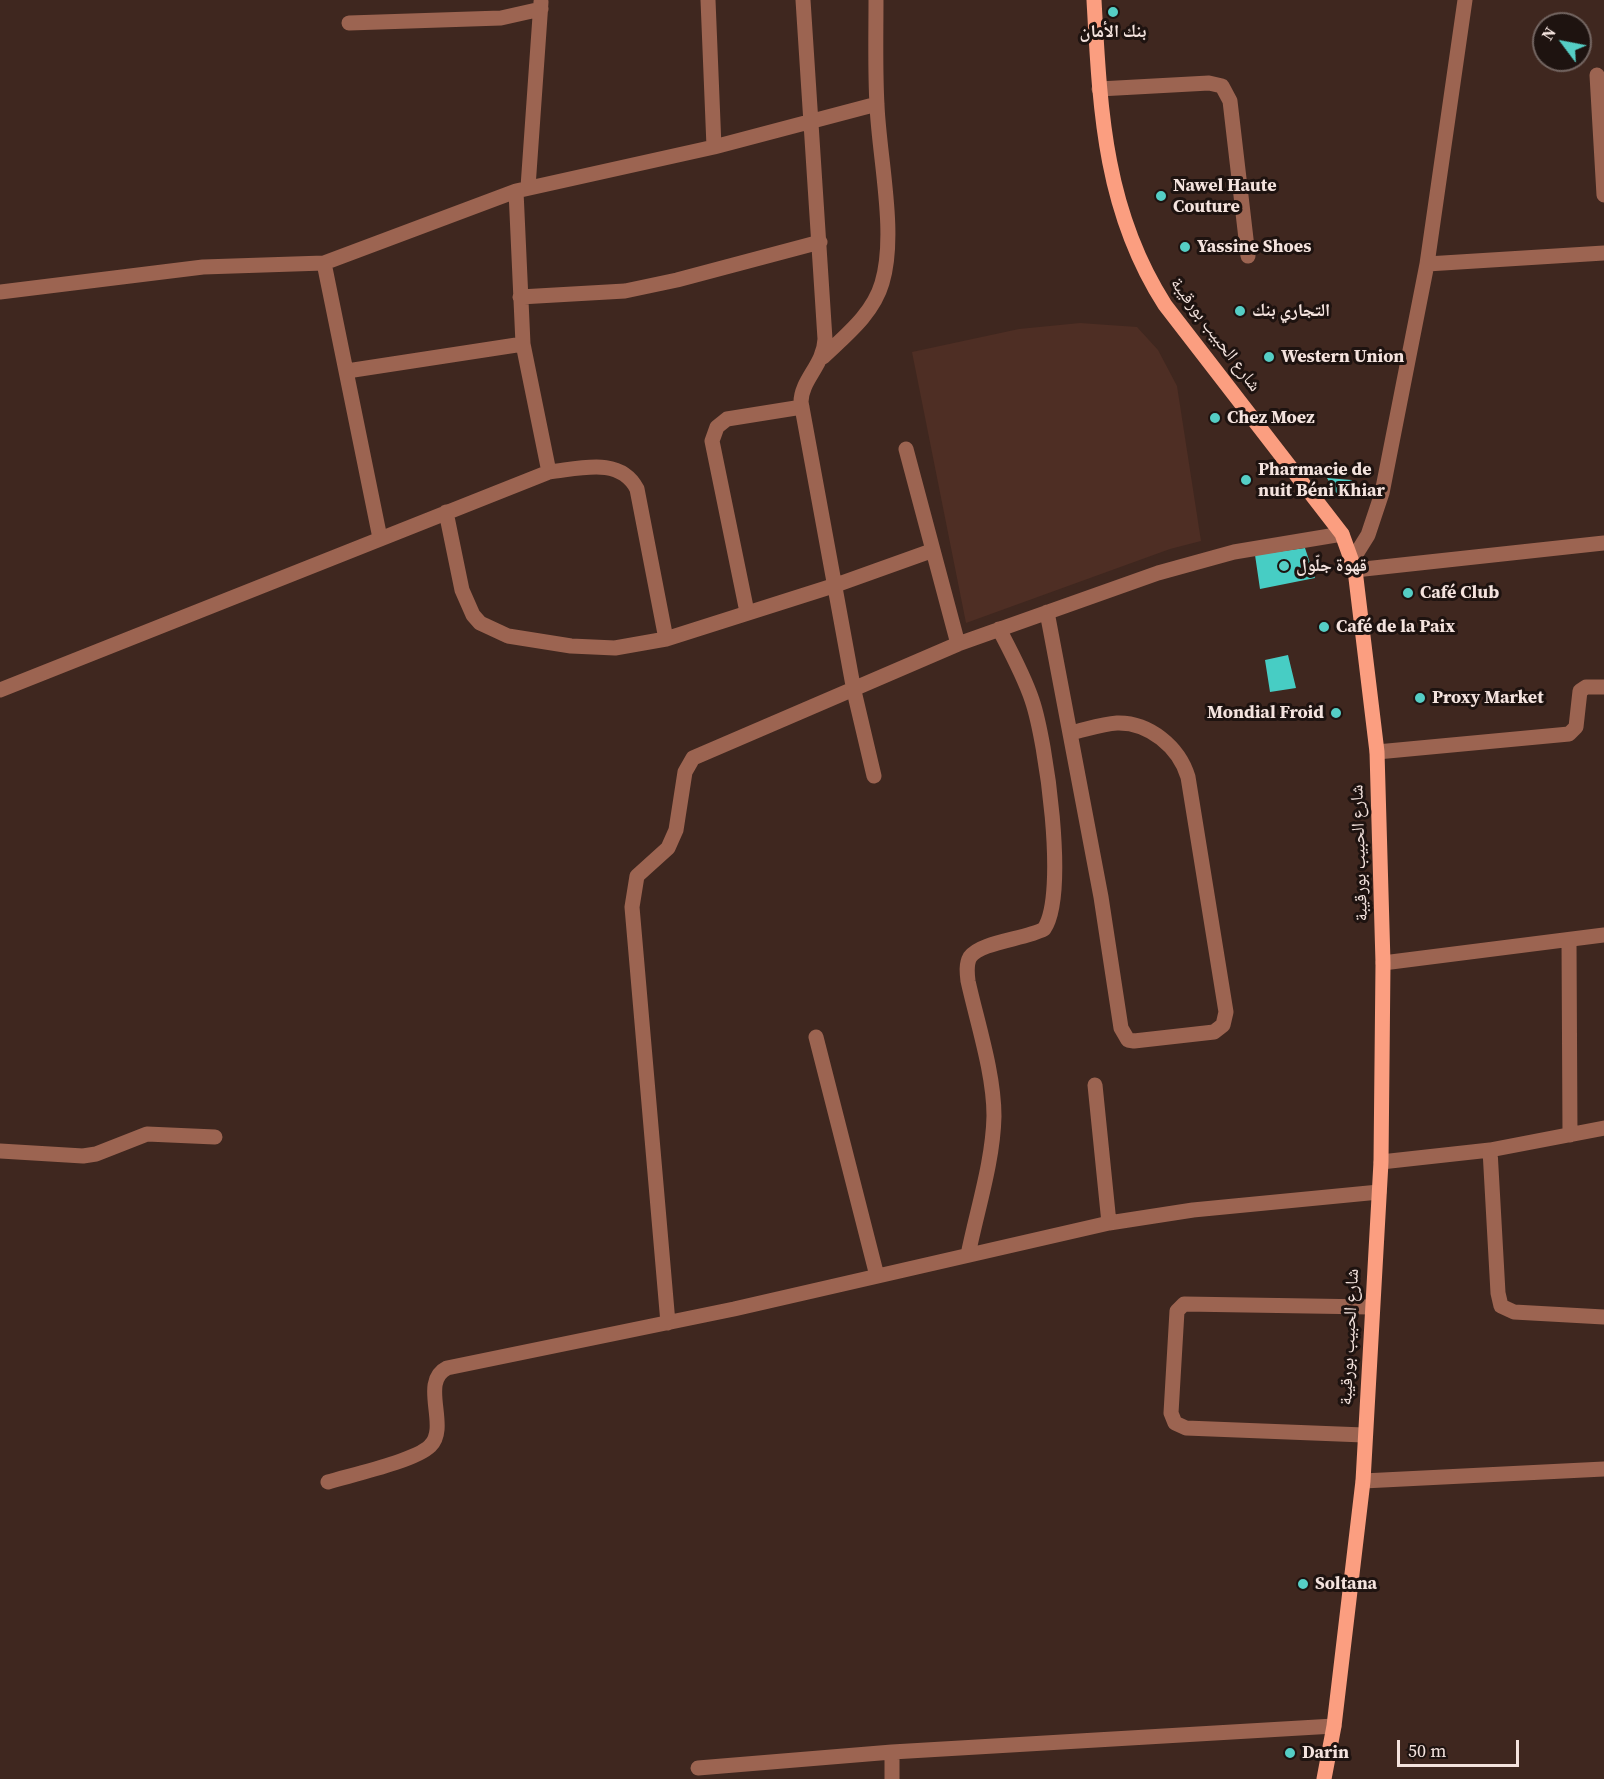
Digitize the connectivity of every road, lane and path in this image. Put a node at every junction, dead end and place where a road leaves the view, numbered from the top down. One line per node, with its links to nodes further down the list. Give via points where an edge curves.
1 (708, 0): 12 (street)
2 (803, 0): 11 (street)
3 (876, 0): 10 (street)
4 (1094, 0): 9 (main road, شارع الحبيب بورقيبة)
5 (1465, 0): 19 (street)
6 (541, 4): 7 (street, via 501,18); 13 (street)
7 (349, 23)
8 (1597, 75): 14 (street)
9 (1099, 89): 17 (street, via 1209,83 1225,89 1237,145); 29 (main road, شارع الحبيب بورقيبة, via 1116,197 1141,265 1166,305)
10 (876, 104): 11 (street); 23 (street, via 886,214 884,277 867,312)
11 (812, 121): 12 (street); 15 (street)
12 (714, 147): 13 (street)
13 (522, 189): 18 (street); 21 (street)
14 (1604, 195)
15 (820, 242): 21 (street, via 625,291); 23 (street)
16 (1604, 253): 19 (street)
17 (1248, 256)
18 (324, 263): 20 (street, via 203,267); 24 (street)
19 (1427, 264): 33 (street, via 1382,493)
20 (0, 292)
21 (520, 297): 22 (street)
22 (523, 344): 24 (street); 27 (street)
23 (823, 357): 25 (street, via 801,395)
24 (347, 371): 30 (street)
25 (802, 407): 34 (street); 35 (street, via 727,419 717,427 712,441)
26 (906, 449): 32 (street)
27 (549, 472): 28 (street); 38 (street, via 606,468 622,471 633,481)
28 (446, 512): 30 (street); 38 (street, via 462,590 480,623 508,636 571,646 615,648)
29 (1342, 534): 33 (main road, شارع الحبيب بورقيبة); 36 (street, via 1185,564)
30 (380, 538): 41 (street)
31 (1604, 543): 33 (street)
32 (932, 551): 34 (street); 39 (street)
33 (1354, 565): 44 (main road, شارع الحبيب بورقيبة)
34 (836, 585): 35 (street); 42 (street)
35 (747, 612): 38 (street)
36 (1047, 612): 37 (street); 43 (street)
37 (999, 629): 39 (street); 59 (street, via 1032,698 1038,721 1054,835 1053,902 1044,929 979,950 967,964 994,1116)
38 (666, 639)
39 (958, 644): 42 (street)
40 (1604, 687): 44 (street, via 1580,691 1576,727 1569,734)
41 (0, 690)
42 (854, 691): 45 (street); 63 (street, via 693,758 685,772 679,820 672,840 635,882 632,907)
43 (1070, 733): 43 (street, via 1124,1035 1134,1041 1214,1032 1223,1025 1226,1012 1185,766 1162,739 1132,726 1115,723)
44 (1377, 752): 48 (main road, شارع الحبيب بورقيبة)
45 (874, 776)
46 (1604, 935): 47 (street)
47 (1569, 941): 48 (street); 52 (street)
48 (1383, 963): 56 (main road, شارع الحبيب بورقيبة)
49 (816, 1038): 60 (street)
50 (1095, 1085): 58 (street)
51 (1604, 1128): 52 (street)
52 (1570, 1135): 54 (street)
53 (214, 1137): 55 (street, via 147,1134 83,1156)
54 (1490, 1150): 56 (street); 62 (street, via 1501,1306 1514,1312)
55 (0, 1151)
56 (1381, 1162): 57 (main road, شارع الحبيب بورقيبة)
57 (1379, 1192): 58 (street, via 1193,1210); 61 (main road, شارع الحبيب بورقيبة)
58 (1109, 1223): 59 (street)
59 (968, 1255): 60 (street)
60 (877, 1276): 63 (street)
61 (1371, 1306): 64 (main road, شارع الحبيب بورقيبة); 64 (street, via 1184,1304 1177,1311 1171,1413 1175,1423 1186,1428)
62 (1604, 1317)
63 (668, 1323): 67 (street, via 443,1371 436,1383 437,1429 431,1445 416,1454)
64 (1364, 1435): 66 (main road, شارع الحبيب بورقيبة)
65 (1604, 1469): 66 (street)
66 (1363, 1481): 68 (main road, شارع الحبيب بورقيبة)
67 (328, 1482)
68 (1334, 1726): 69 (street); 72 (main road, شارع الحبيب بورقيبة)
69 (892, 1752): 70 (street); 71 (street)
70 (698, 1768)
71 (892, 1779)
72 (1324, 1779)

